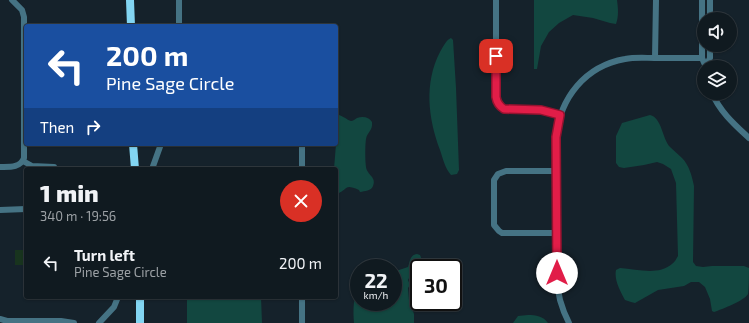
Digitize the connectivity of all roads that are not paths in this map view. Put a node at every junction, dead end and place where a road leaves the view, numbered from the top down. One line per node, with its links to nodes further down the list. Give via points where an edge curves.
1 (12, 0): 19 (street, via 22,10 24,17)
2 (130, 0): 9 (street)
3 (179, 0): 10 (street)
4 (496, 0): 14 (street, via 498,105 504,109 541,110)
5 (656, 0): 11 (street)
6 (702, 0): 12 (street)
7 (710, 0): 8 (street)
8 (710, 12)
9 (131, 24)
10 (179, 24)
11 (655, 58): 12 (street); 14 (street, via 625,59 596,70 576,88)
12 (702, 58)
13 (715, 100): 15 (street, via 724,113)
14 (560, 115): 25 (street, via 556,137)
15 (749, 138)
16 (133, 146): 22 (street)
17 (160, 146): 23 (street)
18 (302, 146): 24 (street)
19 (23, 161): 20 (street, via 32,166); 21 (street, via 17,166)
20 (54, 166)
21 (0, 167)
22 (135, 167)
23 (153, 167)
24 (302, 167)
25 (556, 171): 28 (street); 28 (street, via 506,171 498,174 494,180 496,228 502,232)
26 (24, 209): 27 (street)
27 (0, 210)
28 (556, 233): 37 (street, via 558,288)
29 (117, 299): 34 (street, via 114,307)
30 (140, 299): 35 (street)
31 (302, 299): 36 (street)
32 (0, 319): 33 (street)
33 (74, 323)
34 (99, 323)
35 (140, 323)
36 (302, 323)
37 (569, 323)

